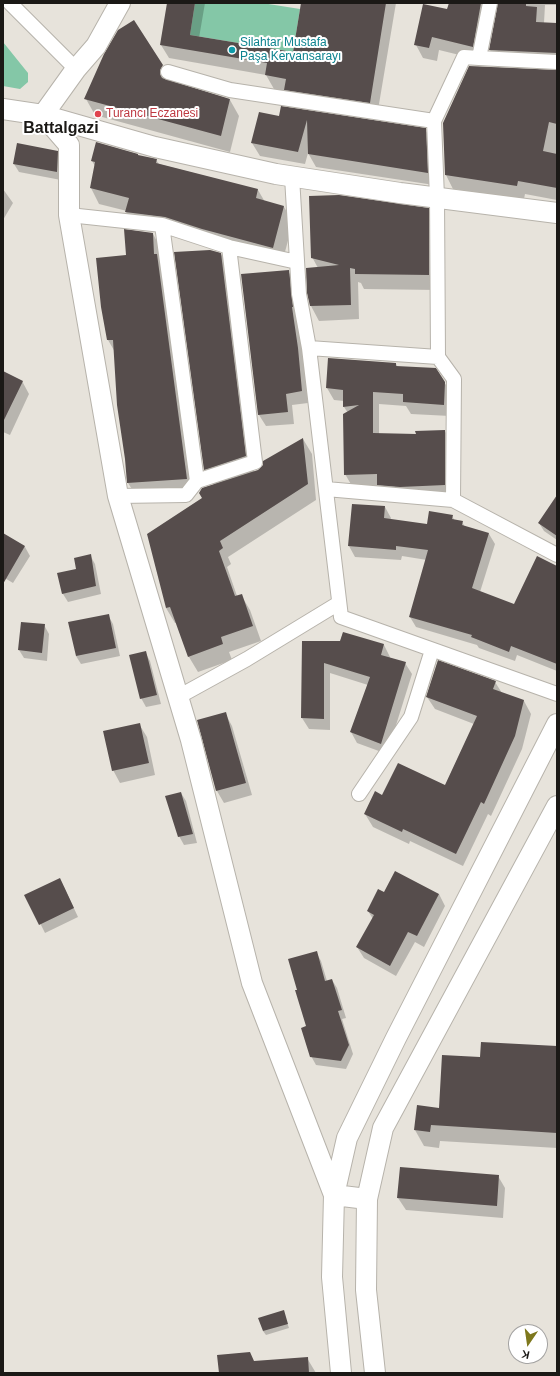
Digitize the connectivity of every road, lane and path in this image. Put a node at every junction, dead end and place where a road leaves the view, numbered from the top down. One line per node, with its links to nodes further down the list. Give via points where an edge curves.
1 (10, 3): 6 (street)
2 (120, 3): 6 (street, via 96,46)
3 (490, 3): 4 (street)
4 (479, 58): 5 (street); 10 (street, via 464,57)
5 (557, 62)
6 (76, 69): 9 (street)
7 (168, 72): 10 (street, via 230,90)
8 (3, 109): 9 (street)
9 (43, 115): 11 (street, via 155,147); 14 (street, via 69,145)
10 (434, 121): 12 (street)
11 (292, 177): 12 (street); 17 (street)
12 (437, 198): 13 (street); 19 (street)
13 (557, 213)
14 (69, 215): 15 (street); 22 (street)
15 (162, 224): 16 (street); 20 (street)
16 (229, 247): 17 (street); 20 (street, via 256,462)
17 (297, 262): 18 (street, via 298,294)
18 (309, 348): 19 (street); 21 (street)
19 (438, 358): 23 (street, via 454,379)
20 (197, 481): 22 (street, via 186,495)
21 (326, 490): 23 (street); 25 (street)
22 (118, 496): 28 (street)
23 (453, 500): 24 (street)
24 (557, 555)
25 (339, 603): 26 (street, via 341,617); 28 (street, via 247,659)
26 (432, 650): 27 (street); 30 (street, via 411,717)
27 (557, 694)
28 (178, 696): 32 (street, via 252,982)
29 (557, 724): 32 (street, via 347,1138)
30 (358, 794)
31 (557, 806): 33 (street, via 383,1128)
32 (334, 1195): 33 (street); 34 (street, via 332,1277)
33 (366, 1199): 35 (street, via 366,1290)
34 (341, 1373)
35 (376, 1373)

